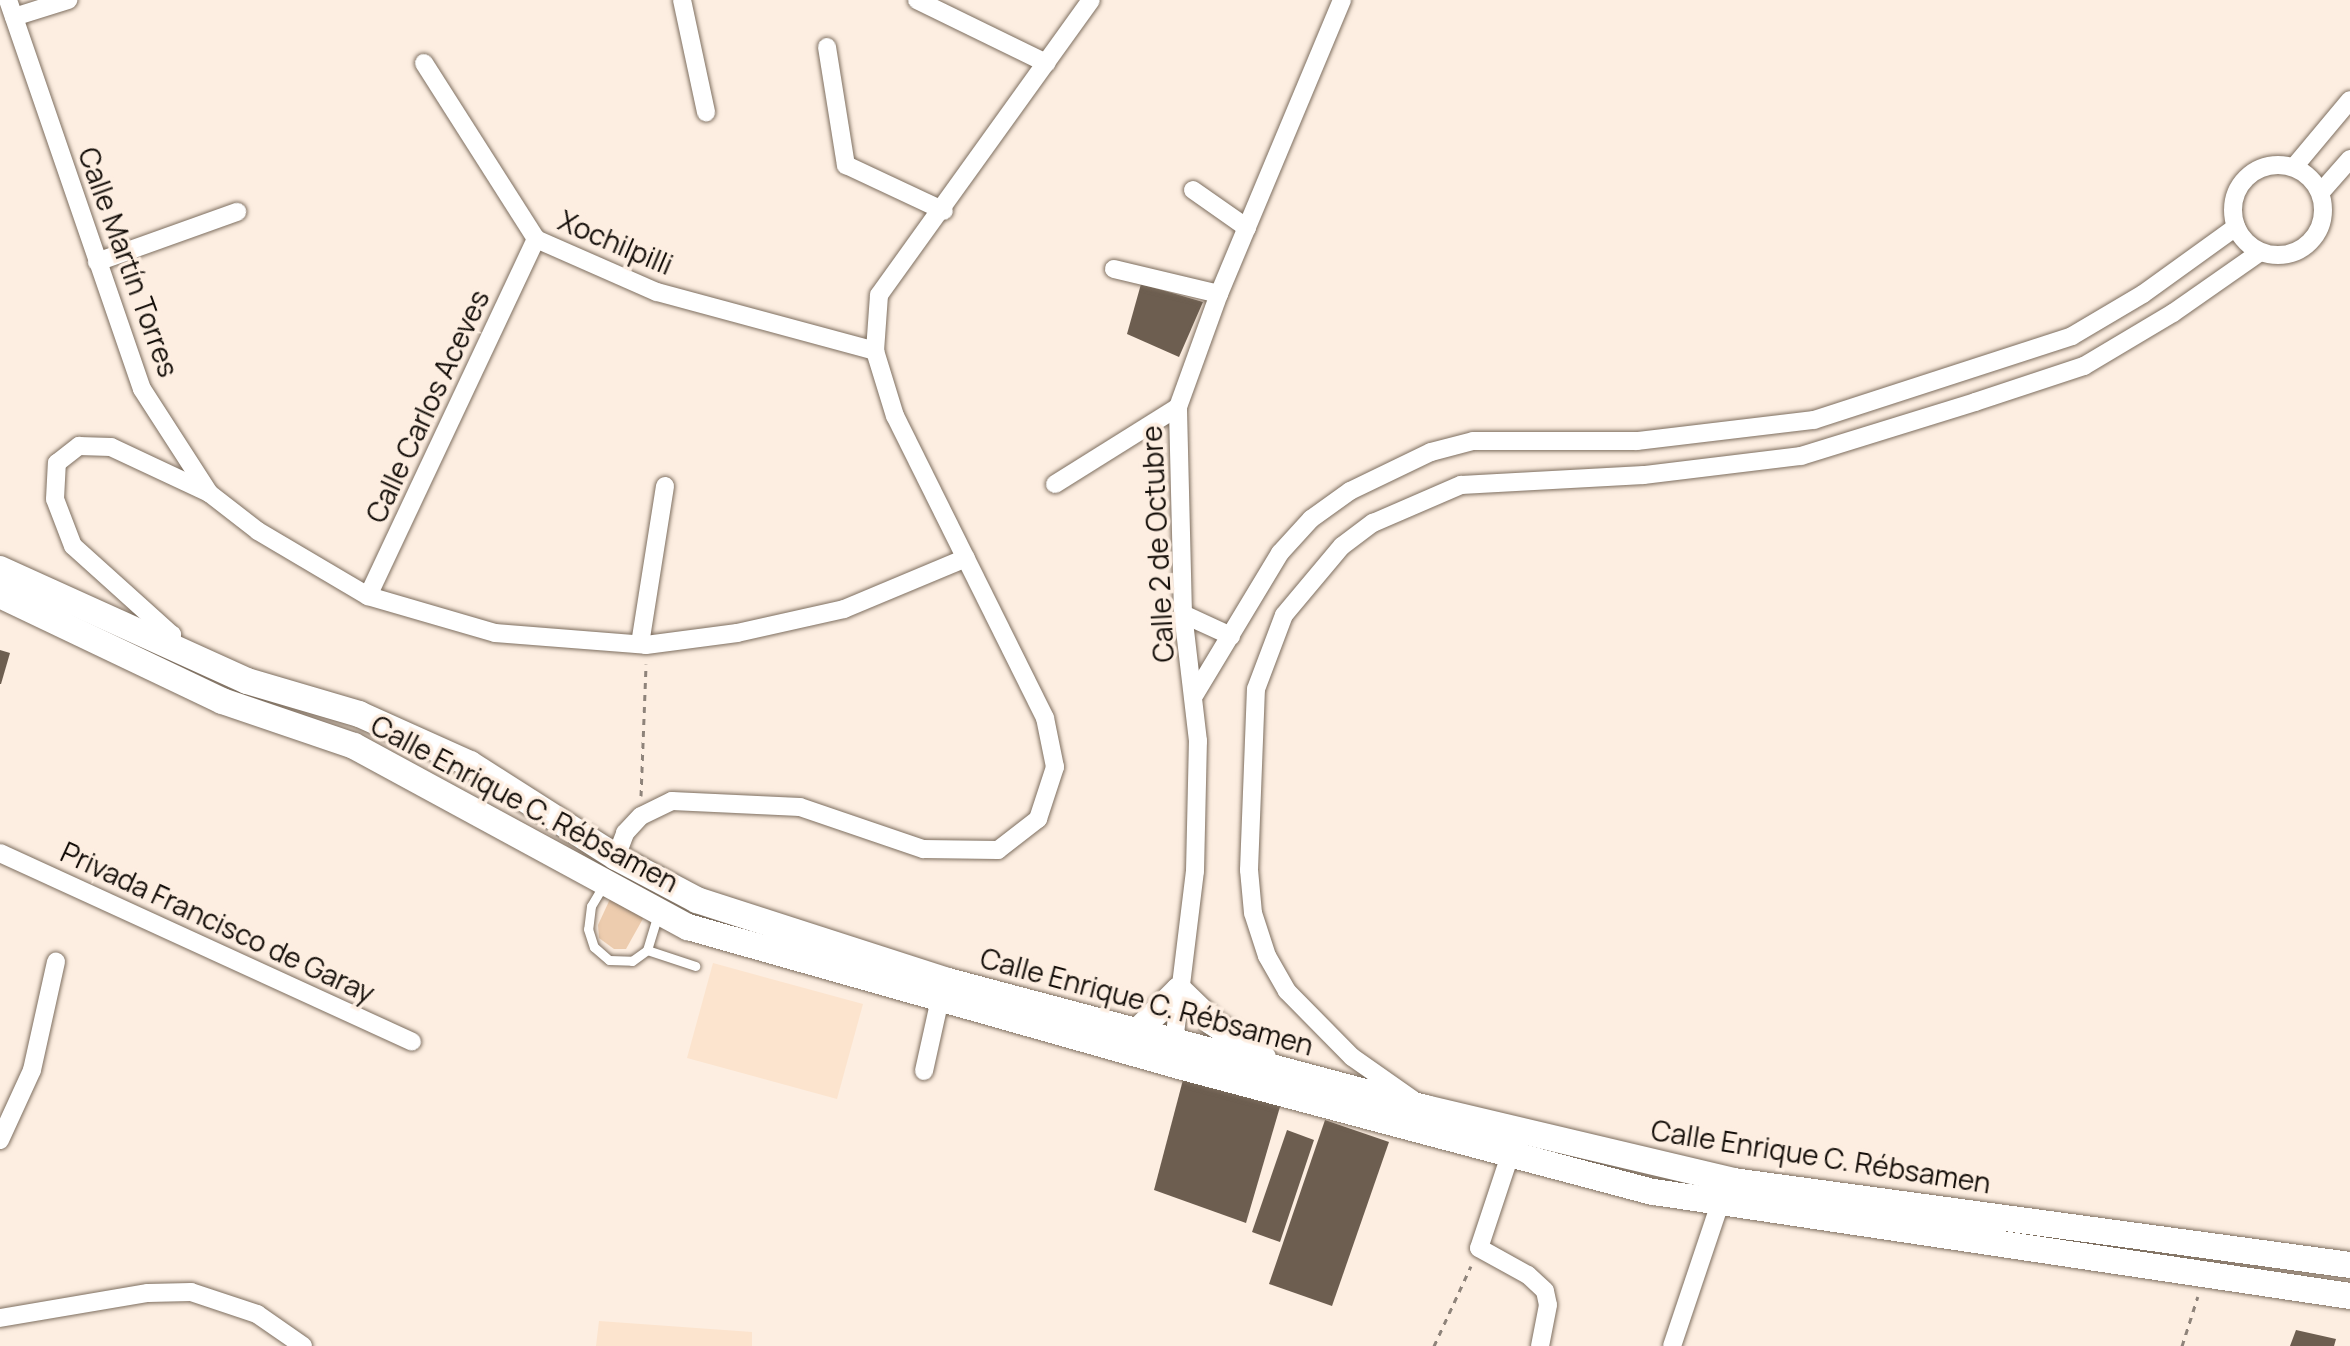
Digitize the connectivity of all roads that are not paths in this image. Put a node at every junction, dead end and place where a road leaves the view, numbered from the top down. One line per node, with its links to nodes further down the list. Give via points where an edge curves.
1 (68, 0): 6 (street)
2 (682, 0): 11 (street)
3 (917, 0): 9 (street)
4 (1091, 0): 9 (street)
5 (1342, 0): 19 (street, Calle 2 de Octubre)
6 (11, 8): 22 (street, Calle Martín Torres)
7 (827, 47): 16 (street, via 846,165)
8 (424, 63): 20 (street, Xochilpilli)
9 (1046, 63): 16 (street)
10 (2350, 100): 13 (street)
11 (706, 112)
12 (2350, 159): 15 (street)
13 (2294, 167): 15 (street); 18 (street, via 2265,167 2241,184 2232,212)
14 (1193, 190): 19 (street)
15 (2321, 192): 21 (street, via 2323,223 2316,237 2290,254)
16 (944, 211): 25 (street, via 879,295)
17 (237, 212): 22 (street)
18 (2236, 227): 21 (street); 27 (street, via 2143,294 2072,336 1814,420)
19 (1247, 228): 24 (street, Calle 2 de Octubre)
20 (536, 239): 25 (street, Xochilpilli, via 657,292); 35 (street, Calle Carlos Aceves)
21 (2260, 252): 28 (street, via 2084,366 1801,456)
22 (97, 262): 31 (street, Calle Martín Torres, via 142,389)
23 (1114, 269): 24 (street)
24 (1219, 294): 26 (street, Calle 2 de Octubre)
25 (875, 351): 32 (street, via 895,416)
26 (1178, 407): 29 (street); 36 (street, Calle 2 de Octubre)
27 (1759, 429): 28 (street); 37 (street, via 1637,441 1473,441 1431,452 1350,491 1311,519 1280,553)
28 (1763, 461): 56 (street, via 1644,475 1461,485 1373,523 1342,546 1284,615 1265,654 1252,723 1253,913 1267,956 1287,991 1352,1057)
29 (1055, 484)
30 (665, 486): 39 (street)
31 (209, 493): 35 (street, Calle Martín Torres, via 258,531); 38 (street, via 111,447 79,446 57,463 55,499 73,546)
32 (966, 558): 39 (street, Calle Martín Torres, via 844,609 737,633); 42 (street, via 1045,718 1055,767 1038,819 998,850 923,849 800,807 672,801 641,816 625,833)
33 (0, 569): 38 (main road, Calle Enrique C. Rébsamen)
34 (0, 595): 44 (main road, Calle Enrique C. Rébsamen, via 222,701 354,746)
35 (368, 596): 39 (street, Calle Martín Torres, via 495,633)
36 (1183, 614): 37 (street); 40 (street, Calle 2 de Octubre)
37 (1231, 636): 40 (street)
38 (170, 639): 42 (main road, Calle Enrique C. Rébsamen, via 247,681 359,714 470,764)
39 (643, 645)
40 (1195, 694): 49 (street, Calle 2 de Octubre, via 1195,871)
41 (0, 853): 52 (street, Privada Francisco de Garay)
42 (616, 857): 43 (main road, Calle Enrique C. Rébsamen); 44 (lane)
43 (661, 883): 45 (lane); 51 (main road, Calle Enrique C. Rébsamen, via 697,900 948,981)
44 (605, 884): 45 (main road, Calle Enrique C. Rébsamen); 46 (lane, via 591,906 588,929 594,947 609,960 632,961)
45 (658, 912): 46 (lane, via 656,936); 50 (main road, Calle Enrique C. Rébsamen, via 688,927)
46 (647, 950): 48 (lane)
47 (56, 962): 57 (street, via 32,1070)
48 (695, 966)
49 (1179, 990): 51 (main road); 53 (street, Calle 2 de Octubre); 55 (main road, via 1248,1049)
50 (940, 999): 53 (main road, Calle Enrique C. Rébsamen); 54 (street)
51 (1137, 1032): 53 (main road, Calle Enrique C. Rébsamen)
52 (412, 1042)
53 (1175, 1054): 55 (main road, Calle Enrique C. Rébsamen); 58 (main road, Calle Enrique C. Rébsamen)
54 (924, 1071)
55 (1288, 1071): 56 (main road, Calle Enrique C. Rébsamen)
56 (1425, 1108): 60 (main road, Calle Enrique C. Rébsamen, via 1733,1181)
57 (0, 1140)
58 (1510, 1155): 59 (main road, Calle Enrique C. Rébsamen); 64 (street, via 1479,1248 1528,1275 1545,1291 1548,1305)
59 (1720, 1203): 61 (main road, Calle Enrique C. Rébsamen); 65 (street)
60 (2350, 1265)
61 (2350, 1296)
62 (0, 1318): 63 (street, via 148,1293 191,1292 257,1314)
63 (303, 1346)
64 (1540, 1346)
65 (1672, 1346)

